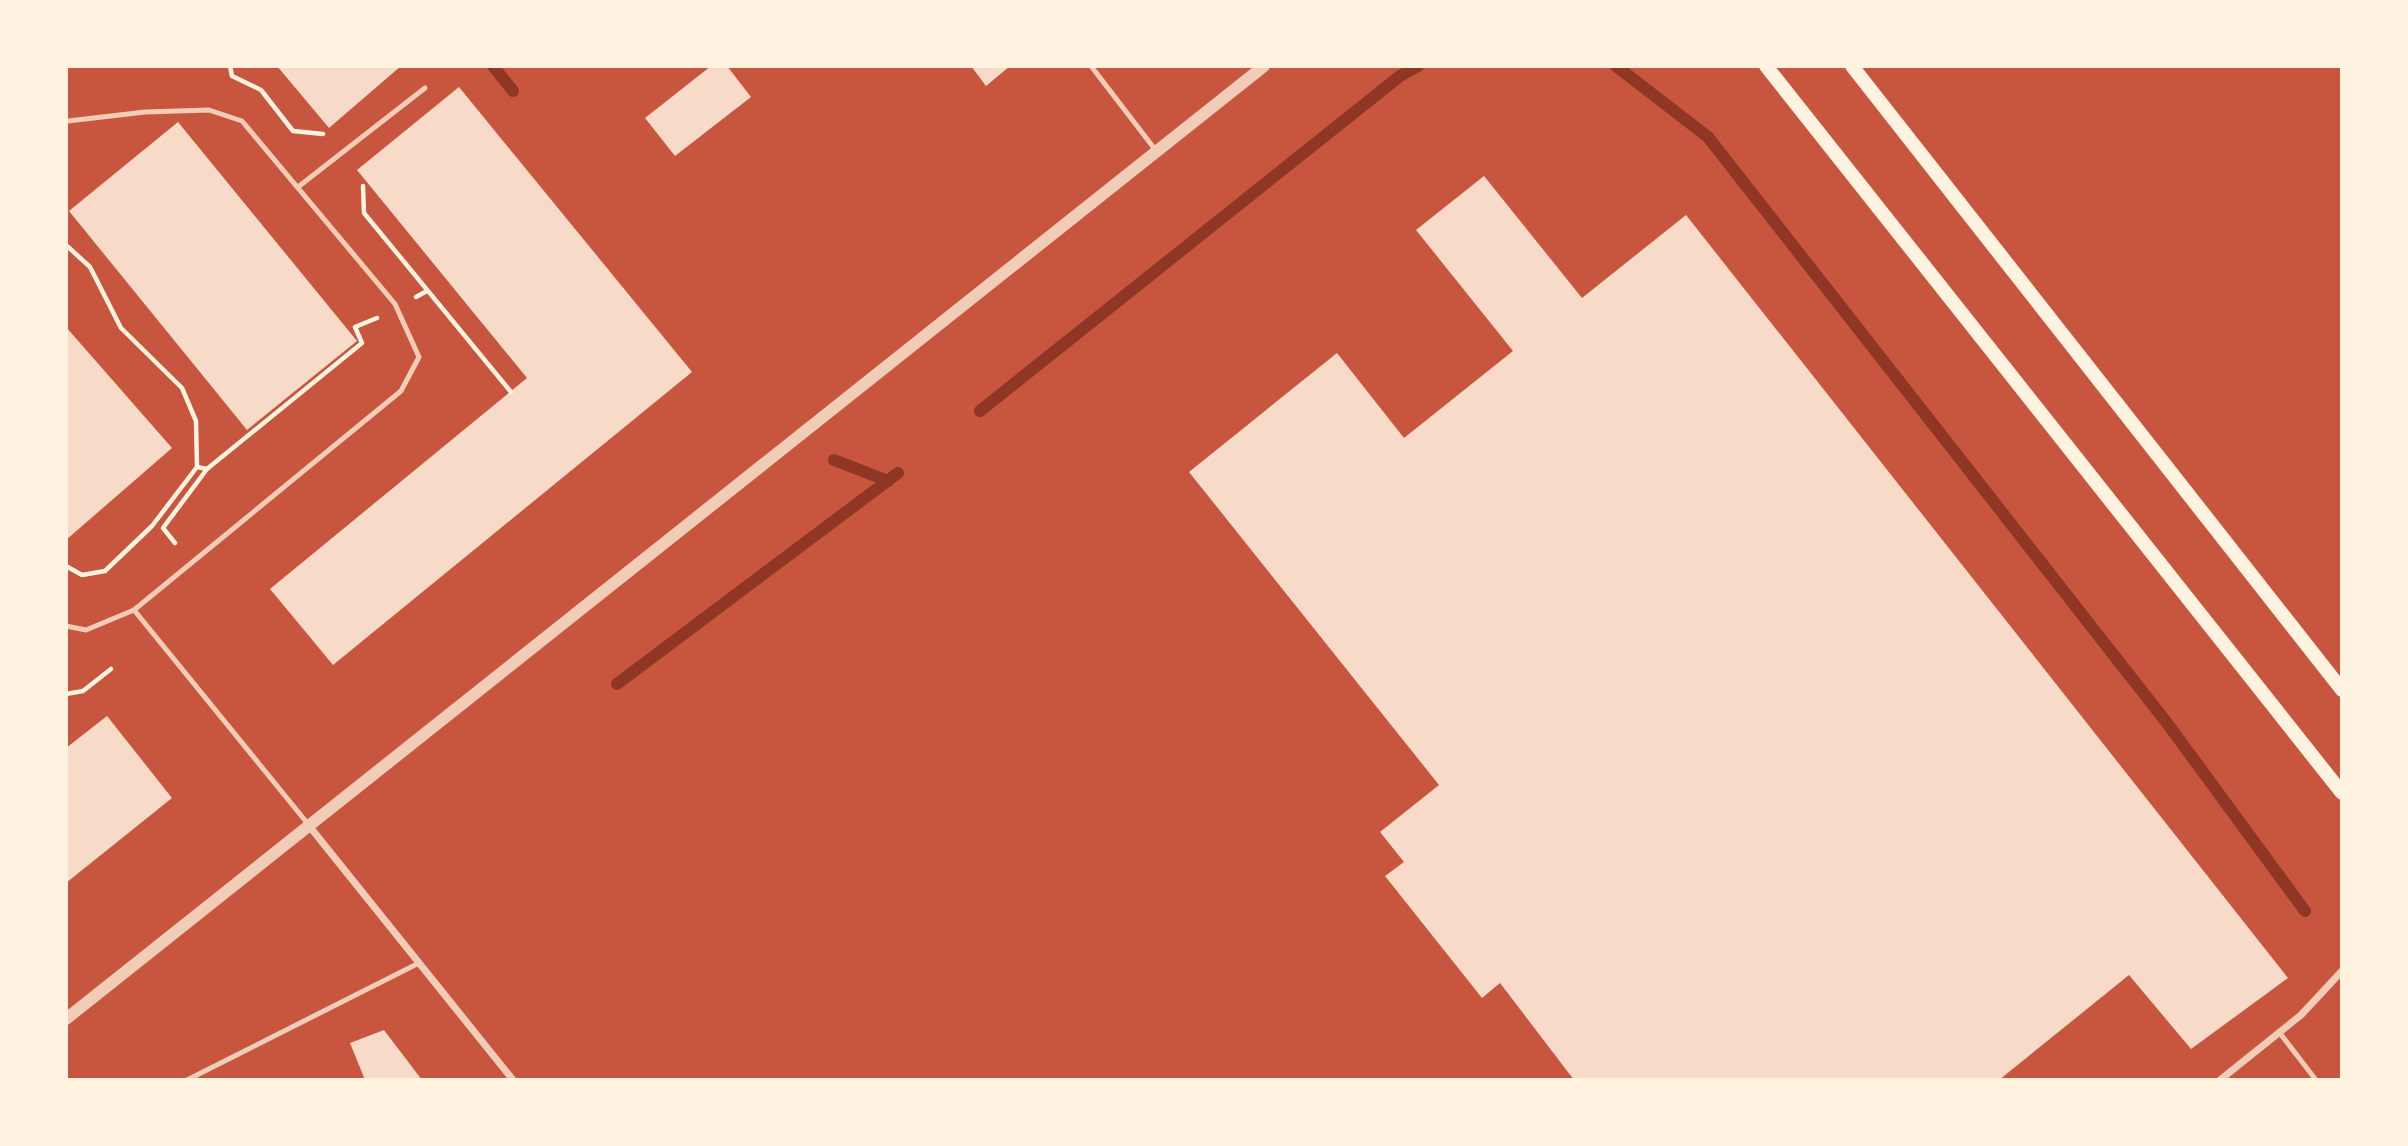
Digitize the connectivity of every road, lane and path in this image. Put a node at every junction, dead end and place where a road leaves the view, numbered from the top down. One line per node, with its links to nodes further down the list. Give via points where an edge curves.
1 (230, 66): 8 (path, via 232,76 261,90 293,131)
2 (1091, 66): 9 (lane)
3 (1264, 66): 9 (street)
4 (1766, 66): 25 (main road)
5 (1852, 66): 23 (main road)
6 (425, 88): 11 (lane)
7 (68, 121): 11 (lane, via 209,110 242,121)
8 (323, 134)
9 (1157, 152): 26 (street)
10 (363, 186): 13 (path, via 364,213)
11 (298, 187): 14 (lane)
12 (66, 245): 16 (path, via 90,267 121,328 182,388 196,421)
13 (427, 290): 14 (path); 15 (path)
14 (397, 309): 17 (path, via 355,327 362,343); 20 (lane, via 419,357 401,391)
15 (511, 393)
16 (197, 467): 17 (path); 19 (path, via 152,526 105,570 82,575)
17 (207, 469): 18 (path, via 163,528)
18 (175, 542)
19 (66, 566)
20 (134, 610): 21 (lane, via 86,630); 26 (lane)
21 (66, 625)
22 (111, 669): 24 (path, via 83,691)
23 (2342, 690)
24 (66, 694)
25 (2342, 793)
26 (310, 827): 27 (street); 29 (street)
27 (419, 963): 31 (lane); 32 (street)
28 (2342, 971): 30 (street)
29 (66, 1019)
30 (2279, 1032): 33 (street); 34 (lane)
31 (187, 1080)
32 (513, 1080)
33 (2220, 1080)
34 (2316, 1080)

